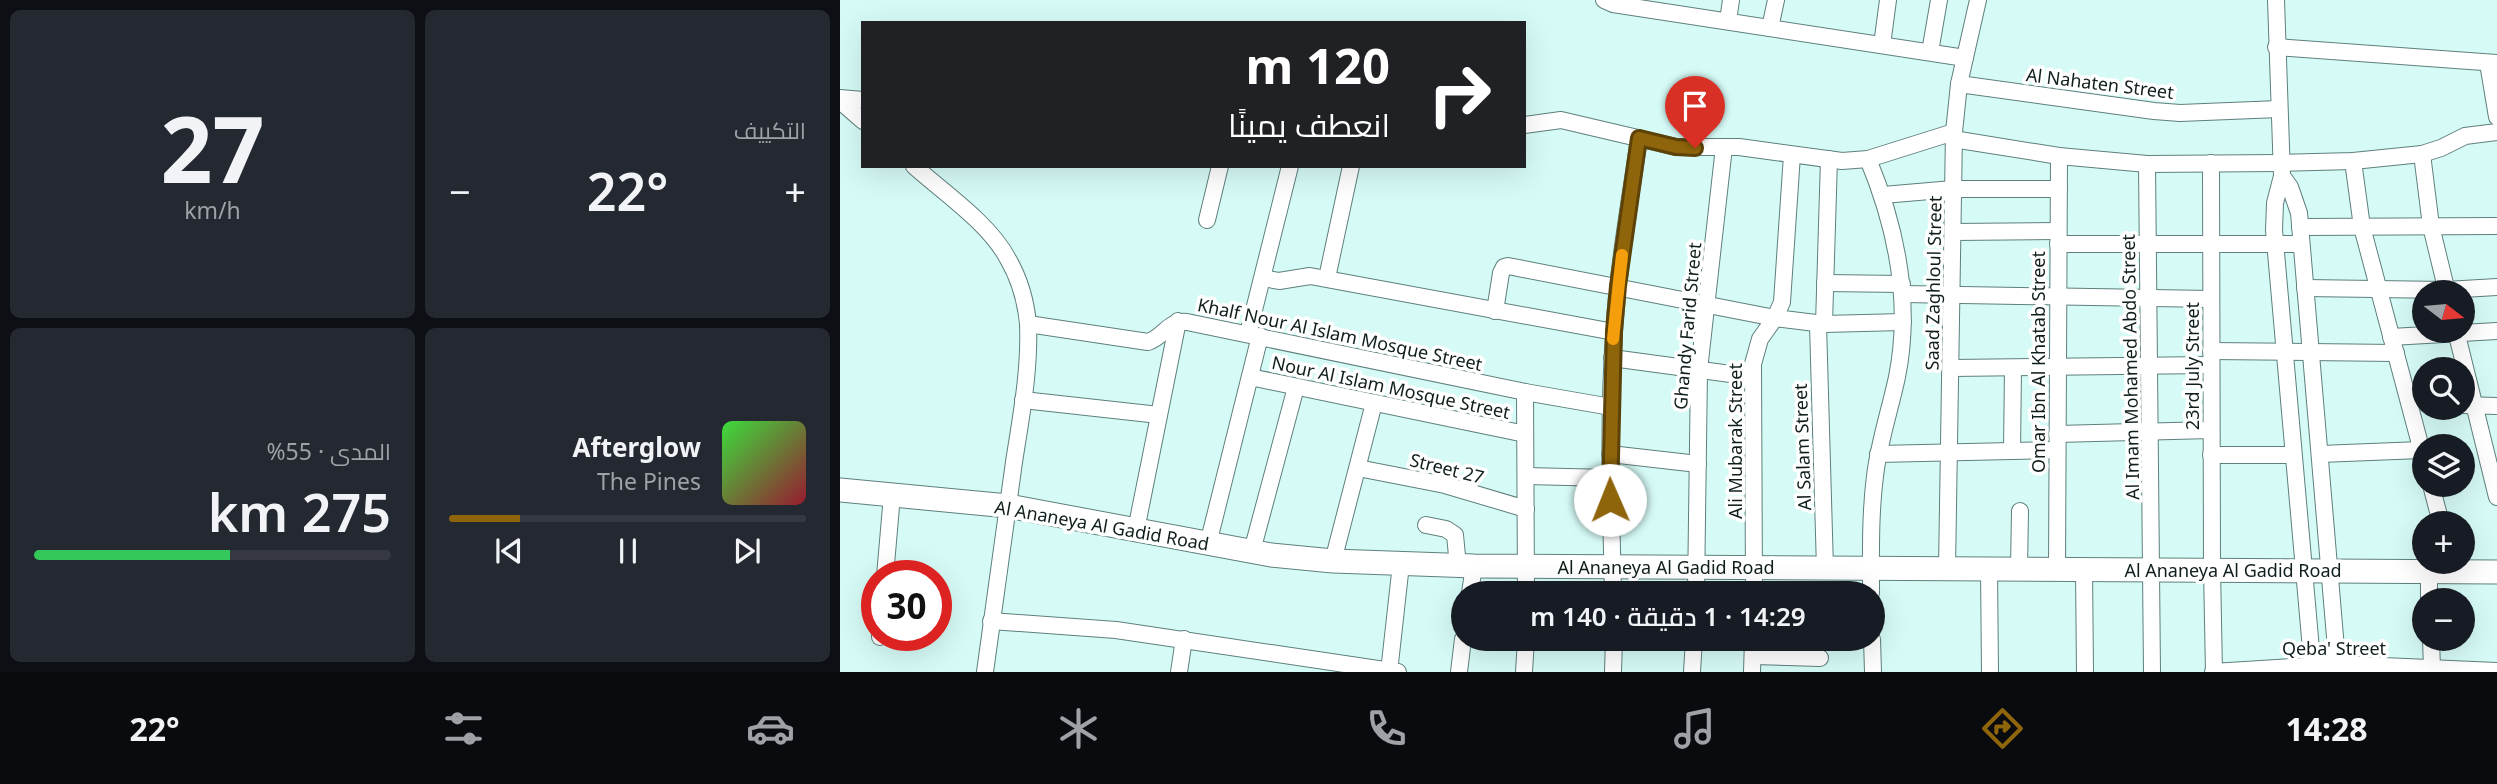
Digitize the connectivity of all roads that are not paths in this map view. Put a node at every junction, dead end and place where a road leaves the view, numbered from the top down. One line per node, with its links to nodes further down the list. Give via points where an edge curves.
1 (1604, 0): 8 (street)
2 (1731, 0): 9 (street)
3 (1776, 0): 10 (street)
4 (1888, 0): 11 (street)
5 (1939, 0): 13 (street)
6 (1978, 0): 14 (street, Saad Zaghloul Street)
7 (2276, 0): 12 (street)
8 (1658, 5): 9 (street)
9 (1728, 21): 10 (street)
10 (1770, 28): 11 (street)
11 (1882, 45): 13 (street)
12 (2276, 47): 15 (street); 19 (street)
13 (1930, 52): 14 (street)
14 (1965, 58): 16 (street, Saad Zaghloul Street)
15 (2493, 63): 20 (street)
16 (1959, 84): 19 (street, Al Nahaten Street, via 2154,111); 24 (street, Saad Zaghloul Street)
17 (840, 100): 18 (street); 21 (street)
18 (861, 100)
19 (2279, 109): 39 (street)
20 (2497, 117)
21 (861, 119)
22 (1526, 125): 25 (street, via 1561,120)
23 (2497, 132): 27 (street, via 2465,136)
24 (1953, 136): 29 (street); 31 (street); 40 (street, Saad Zaghloul Street)
25 (1639, 138): 26 (street, via 1676,147); 58 (street)
26 (1724, 147): 28 (street); 69 (street, Ghandy Farid Street)
27 (2422, 154): 32 (street); 45 (street)
28 (1792, 155): 30 (street); 71 (street, Ali Mubarak Street, via 1783,293)
29 (2059, 156): 34 (street); 41 (street, Omar Ibn Al Khatab Street)
30 (1829, 159): 31 (street); 57 (street, Al Salam Street)
31 (1868, 159): 42 (street)
32 (2353, 161): 39 (street); 44 (street)
33 (2211, 163): 34 (street); 39 (street); 50 (street, 23rd July Street)
34 (2147, 164): 51 (street, Al Imam Mohamed Abdo Street)
35 (916, 168): 74 (street, via 994,237 1017,278)
36 (1220, 168): 43 (street)
37 (1290, 168): 54 (street)
38 (1350, 168): 55 (street)
39 (2282, 169): 47 (street); 52 (street, via 2275,203)
40 (1953, 189): 41 (street); 42 (street); 48 (street, Saad Zaghloul Street)
41 (2059, 189): 49 (street, Omar Ibn Al Khatab Street)
42 (1883, 195): 62 (street)
43 (1207, 220)
44 (2361, 226): 45 (street); 47 (street); 61 (street)
45 (2431, 226): 46 (street); 56 (street)
46 (2497, 226)
47 (2300, 227): 53 (street)
48 (1953, 232): 49 (street); 65 (street, Saad Zaghloul Street)
49 (2058, 238): 51 (street); 66 (street, Omar Ibn Al Khatab Street)
50 (2211, 243): 51 (street); 52 (street); 68 (street, 23rd July Street)
51 (2148, 244): 67 (street, Al Imam Mohamed Abdo Street)
52 (2276, 244): 53 (street); 82 (street)
53 (2301, 244): 60 (street)
54 (1262, 278): 55 (street); 79 (street)
55 (1326, 278): 70 (street)
56 (2444, 280)
57 (1825, 283): 62 (street); 75 (street, Al Salam Street)
58 (1618, 286): 69 (street); 70 (street, via 1504,267); 76 (street)
59 (2497, 287): 64 (street)
60 (2305, 288): 61 (street); 83 (street)
61 (2378, 288): 63 (street); 81 (street)
62 (1902, 289): 65 (street); 73 (street)
63 (2412, 289)
64 (2475, 289)
65 (1952, 295): 66 (street); 89 (street, Saad Zaghloul Street)
66 (2058, 297): 67 (street); 88 (street, Omar Ibn Al Khatab Street)
67 (2149, 298): 68 (street); 87 (street, Al Imam Mohamed Abdo Street)
68 (2211, 299): 86 (street, 23rd July Street)
69 (1705, 303): 71 (street); 91 (street, Ghandy Farid Street)
70 (1495, 311): 76 (street)
71 (1775, 318): 75 (street); 93 (street, Ali Mubarak Street, via 1760,339)
72 (1178, 321): 74 (street, Khalf Nour Al Islam Mosque Street, via 1148,342); 79 (street, Khalf Nour Al Islam Mosque Street); 102 (street)
73 (1903, 322): 75 (street); 111 (street, via 1897,375)
74 (1027, 324): 97 (street)
75 (1821, 324): 139 (street, Al Salam Street)
76 (1614, 331): 85 (street)
77 (2497, 331): 78 (street)
78 (2475, 332)
79 (1254, 335): 92 (street); 96 (street, Khalf Nour Al Islam Mosque Street)
80 (2412, 335): 81 (street)
81 (2391, 337): 84 (street)
82 (2284, 352): 83 (street); 86 (street); 114 (street)
83 (2311, 352): 84 (street); 112 (street)
84 (2396, 353): 95 (street)
85 (1612, 358): 91 (street); 101 (street)
86 (2211, 358): 87 (street); 104 (street, 23rd July Street)
87 (2150, 366): 88 (street); 105 (street, Al Imam Mohamed Abdo Street)
88 (2057, 367): 90 (street); 107 (street, Omar Ibn Al Khatab Street)
89 (1951, 368): 90 (street); 109 (street, Saad Zaghloul Street)
90 (2013, 368): 108 (street)
91 (1699, 370): 93 (street); 116 (street, Ghandy Farid Street)
92 (1250, 377): 94 (street, Nour Al Islam Mosque Street); 128 (street)
93 (1753, 377): 137 (street, Ali Mubarak Street)
94 (1296, 387): 98 (street, Nour Al Islam Mosque Street); 129 (street)
95 (2412, 391)
96 (1525, 392): 101 (street, Khalf Nour Al Islam Mosque Street); 106 (street)
97 (1023, 400): 102 (street); 123 (street)
98 (1374, 403): 106 (street, Nour Al Islam Mosque Street); 117 (street)
99 (2475, 405): 100 (street)
100 (2497, 406)
101 (1611, 407): 110 (street)
102 (1159, 415): 127 (street)
103 (2473, 420): 122 (street)
104 (2211, 430): 105 (street); 113 (street, 23rd July Street)
105 (2151, 431): 107 (street); 145 (street, Al Imam Mohamed Abdo Street)
106 (1525, 434): 118 (street)
107 (2057, 442): 108 (street); 143 (street, Omar Ibn Al Khatab Street)
108 (2012, 451): 109 (street)
109 (1950, 453): 111 (street); 140 (street, Saad Zaghloul Street)
110 (1609, 454): 116 (street); 119 (street)
111 (1878, 454): 138 (street)
112 (2320, 454): 115 (street); 148 (street)
113 (2211, 455): 114 (street); 146 (street, 23rd July Street)
114 (2293, 455): 147 (street)
115 (2412, 455)
116 (1698, 464): 136 (street, Ghandy Farid Street)
117 (1358, 468): 124 (street, Street 27, via 1445,485); 131 (street)
118 (1525, 476): 119 (street); 124 (street)
119 (1609, 478): 135 (street)
120 (840, 490): 121 (street, Al Ananeya Al Gadid Road)
121 (892, 495): 123 (street, Al Ananeya Al Gadid Road); 130 (street)
122 (2497, 497)
123 (1008, 506): 127 (street, Al Ananeya Al Gadid Road); 158 (street)
124 (1526, 509): 134 (street)
125 (2020, 511): 142 (street)
126 (1426, 525): 133 (street, via 1455,535)
127 (1136, 530): 128 (street, Al Ananeya Al Gadid Road)
128 (1208, 544): 129 (street, Al Ananeya Al Gadid Road)
129 (1252, 551): 131 (street, Al Ananeya Al Gadid Road)
130 (886, 560)
131 (1334, 561): 132 (street, Al Ananeya Al Gadid Road)
132 (1401, 564): 133 (street, Al Ananeya Al Gadid Road); 174 (street)
133 (1466, 566): 134 (street, Al Ananeya Al Gadid Road); 152 (street)
134 (1526, 567): 135 (street, Al Ananeya Al Gadid Road); 153 (street)
135 (1613, 567): 136 (street, Al Ananeya Al Gadid Road); 154 (street)
136 (1698, 568): 137 (street, Al Ananeya Al Gadid Road); 155 (street, Ghandy Farid Street)
137 (1754, 568): 139 (street, Al Ananeya Al Gadid Road); 156 (street, Ali Mubarak Street)
138 (1871, 568): 139 (street, Al Ananeya Al Gadid Road); 140 (street, Al Ananeya Al Gadid Road); 157 (street)
139 (1825, 569)
140 (1947, 569): 141 (street, Al Ananeya Al Gadid Road)
141 (1989, 569): 142 (street, Al Ananeya Al Gadid Road); 180 (street)
142 (2018, 569): 143 (street, Al Ananeya Al Gadid Road)
143 (2057, 569): 144 (street, Al Ananeya Al Gadid Road)
144 (2084, 569): 145 (street, Al Ananeya Al Gadid Road); 181 (street)
145 (2152, 569): 146 (street, Al Ananeya Al Gadid Road); 182 (street, Al Imam Mohamed Abdo Street)
146 (2211, 569): 147 (street, Al Ananeya Al Gadid Road); 183 (street, 23rd July Street)
147 (2304, 569): 148 (street, Al Ananeya Al Gadid Road); 169 (street)
148 (2330, 570): 150 (street, Al Ananeya Al Gadid Road); 168 (street)
149 (2475, 570): 151 (street, Al Ananeya Al Gadid Road)
150 (2412, 572)
151 (2497, 572)
152 (1468, 581)
153 (1526, 581)
154 (1613, 581)
155 (1697, 581)
156 (1754, 581)
157 (1871, 581)
158 (991, 621): 159 (street); 172 (street)
159 (1184, 639): 173 (street); 174 (street)
160 (1462, 651): 175 (street)
161 (1525, 651): 176 (street)
162 (1614, 651): 177 (street)
163 (1693, 651): 178 (street)
164 (1872, 651): 179 (street)
165 (2431, 651): 170 (street)
166 (1820, 658): 167 (street)
167 (1753, 664)
168 (2338, 668): 169 (street, Qeba' Street); 170 (street, Qeba' Street)
169 (2313, 669): 183 (street, Qeba' Street)
170 (2431, 669): 171 (street, Qeba' Street)
171 (2497, 671)
172 (985, 672)
173 (1179, 672)
174 (1392, 672)
175 (1459, 672)
176 (1524, 672)
177 (1613, 672)
178 (1692, 672)
179 (1873, 672)
180 (1990, 672)
181 (2085, 672)
182 (2152, 672)
183 (2213, 672)

